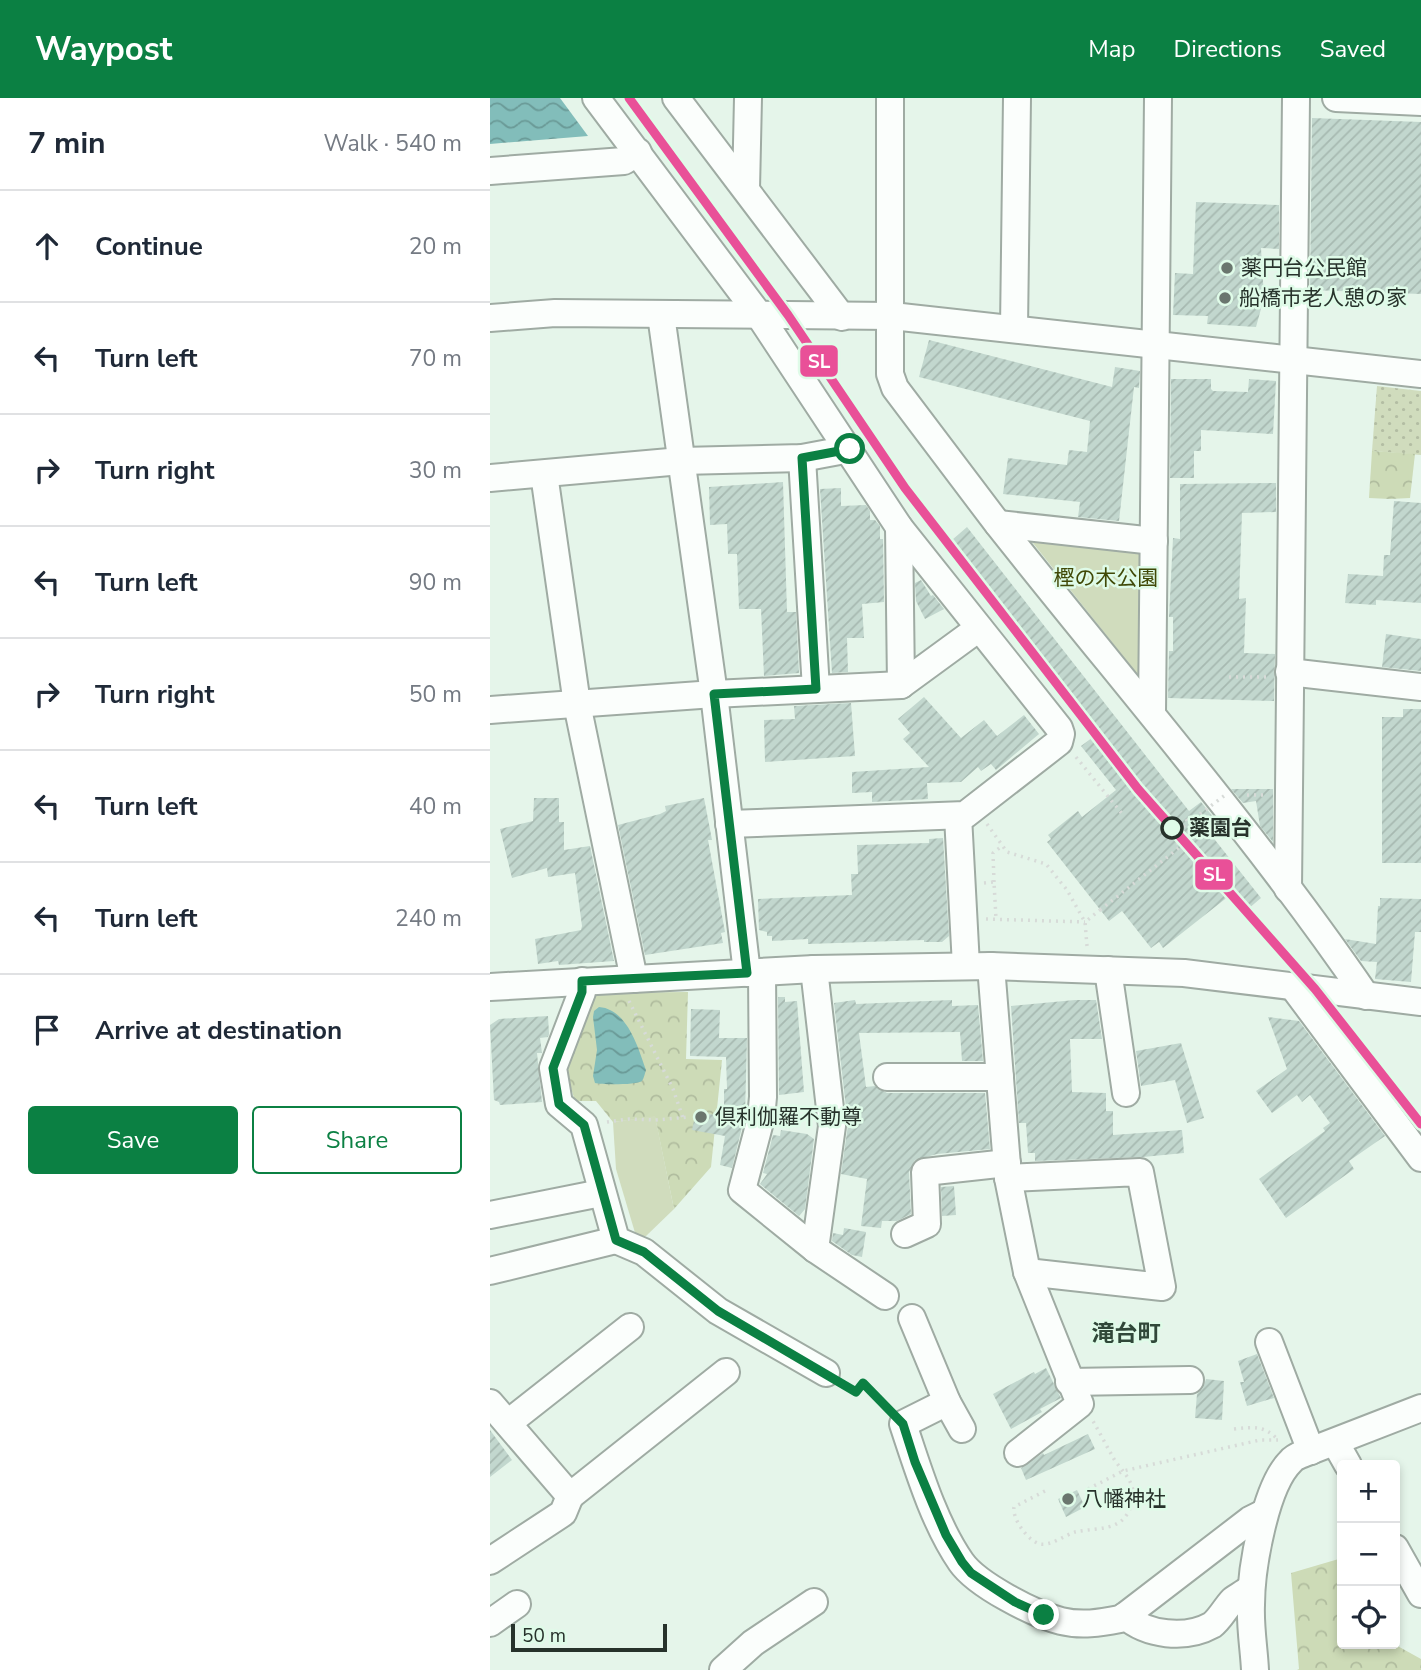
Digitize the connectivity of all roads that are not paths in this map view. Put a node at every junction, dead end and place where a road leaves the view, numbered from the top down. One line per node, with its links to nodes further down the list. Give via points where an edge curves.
1 (596, 98): 10 (street)
2 (676, 98): 12 (street)
3 (748, 98): 12 (street)
4 (891, 98): 15 (street)
5 (1017, 98): 18 (street)
6 (1158, 98): 19 (street)
7 (1296, 98): 20 (street)
8 (1336, 98): 9 (street)
9 (1421, 102)
10 (638, 152): 11 (street, via 624,161); 14 (street)
11 (490, 172)
12 (746, 189): 16 (street)
13 (661, 315): 14 (street); 17 (street, via 555,313); 24 (street)
14 (759, 315): 16 (street); 22 (street)
15 (892, 316): 16 (street); 18 (street); 27 (street, via 890,374 895,388)
16 (842, 317)
17 (490, 318)
18 (1014, 328): 19 (street)
19 (1155, 346): 20 (street); 29 (street)
20 (1292, 359): 21 (street); 31 (street)
21 (1421, 374)
22 (850, 449): 23 (street); 28 (street)
23 (802, 458): 24 (street); 34 (street)
24 (681, 461): 25 (street); 35 (street)
25 (544, 474): 26 (street); 36 (street)
26 (490, 478)
27 (998, 524): 29 (street); 38 (street)
28 (900, 527): 30 (street); 32 (street)
29 (1154, 541): 38 (street)
30 (979, 628): 32 (street); 39 (street, via 1061,734 1059,742 965,815)
31 (1289, 675): 33 (street); 41 (street)
32 (901, 685): 34 (street)
33 (1421, 687)
34 (816, 689): 35 (street)
35 (714, 694): 36 (street); 40 (street)
36 (577, 704): 37 (street); 47 (street)
37 (490, 710)
38 (1152, 713): 41 (street)
39 (971, 817): 40 (street); 42 (street)
40 (729, 824): 45 (street)
41 (1288, 889): 50 (street)
42 (978, 966): 43 (street); 44 (street); 53 (street)
43 (814, 969): 45 (street); 61 (street, via 832,1126)
44 (1108, 970): 49 (street, via 1184,973); 54 (street)
45 (755, 973): 47 (street); 61 (street, via 762,1108 742,1190)
46 (582, 981): 47 (street); 48 (street); 57 (street, via 553,1068 559,1104 584,1125)
47 (629, 984)
48 (490, 987)
49 (1294, 988): 50 (street); 55 (street)
50 (1366, 996): 51 (street)
51 (1421, 1002)
52 (887, 1077): 53 (street)
53 (1000, 1077): 56 (street)
54 (1126, 1093)
55 (1421, 1158)
56 (1008, 1171): 59 (street, via 925,1172 927,1224); 63 (street); 63 (street, via 1140,1172 1161,1287)
57 (601, 1193): 58 (street); 60 (street)
58 (490, 1215)
59 (905, 1234)
60 (616, 1240): 62 (street); 69 (street, via 644,1252 718,1311)
61 (815, 1249): 64 (street)
62 (490, 1272)
63 (1027, 1272): 71 (street)
64 (885, 1296)
65 (912, 1318): 72 (street)
66 (630, 1327): 75 (street)
67 (1269, 1342): 78 (street)
68 (726, 1372): 79 (street)
69 (825, 1373)
70 (1190, 1380): 71 (street)
71 (1074, 1393): 77 (street)
72 (947, 1402): 76 (street); 87 (street, via 903,1424 946,1535 971,1573 1015,1602 1061,1621 1096,1623)
73 (490, 1403): 75 (street)
74 (1421, 1408): 78 (street)
75 (508, 1423): 79 (street)
76 (962, 1429)
77 (1018, 1453)
78 (1325, 1453): 80 (street, via 1292,1460)
79 (570, 1496): 82 (street, via 563,1513)
80 (1264, 1513): 83 (street); 87 (street)
81 (1400, 1557): 84 (street)
82 (490, 1561)
83 (1251, 1588): 87 (street, via 1233,1600 1213,1624 1192,1631 1164,1633 1135,1625); 90 (street)
84 (1421, 1594)
85 (814, 1602): 89 (street, via 753,1643)
86 (517, 1604): 88 (street)
87 (1125, 1616)
88 (490, 1623)
89 (723, 1670)
90 (1255, 1670)

